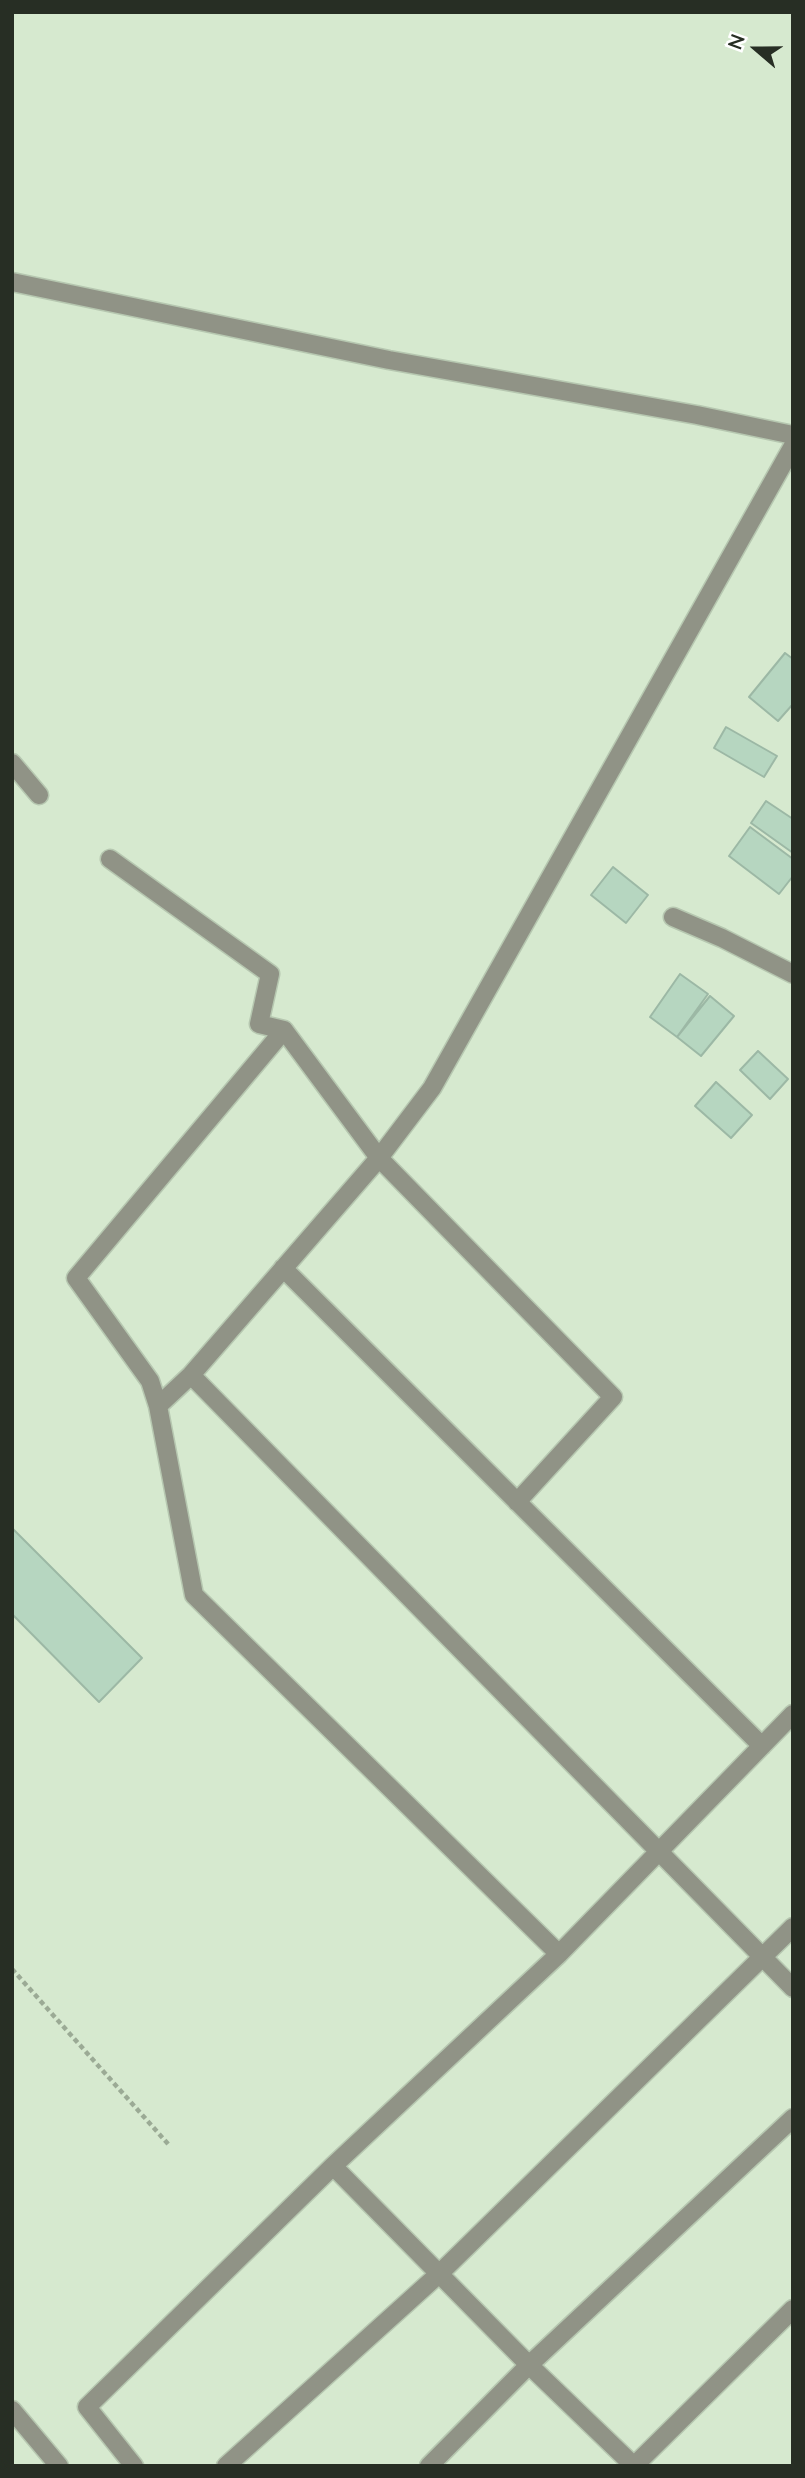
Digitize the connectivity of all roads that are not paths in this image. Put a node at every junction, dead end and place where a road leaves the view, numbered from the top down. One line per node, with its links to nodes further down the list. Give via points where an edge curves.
1 (12, 282): 2 (street, via 389,360)
2 (793, 435)
3 (793, 446): 10 (street, via 432,1088)
4 (12, 763): 5 (street)
5 (39, 795)
6 (110, 859): 9 (street, via 270,974 259,1024)
7 (673, 917): 8 (street)
8 (793, 974)
9 (284, 1030): 10 (street); 13 (street, via 76,1278 150,1381)
10 (379, 1158): 11 (street); 14 (street, via 612,1397)
11 (283, 1269): 12 (street); 14 (street)
12 (191, 1375): 13 (street); 17 (street)
13 (158, 1406): 19 (street, via 194,1595)
14 (517, 1502): 16 (street)
15 (793, 1714): 16 (street)
16 (762, 1746): 17 (street)
17 (659, 1851): 19 (street); 20 (street)
18 (793, 1927): 20 (street)
19 (559, 1954): 23 (street)
20 (763, 1957): 21 (street); 24 (street)
21 (793, 1988)
22 (793, 2118): 26 (street)
23 (333, 2166): 24 (street); 29 (street, via 87,2407)
24 (440, 2273): 26 (street); 30 (street)
25 (793, 2309): 32 (street)
26 (529, 2365): 31 (street); 32 (street)
27 (12, 2410): 28 (street)
28 (59, 2466)
29 (134, 2466)
30 (226, 2466)
31 (429, 2466)
32 (634, 2466)

